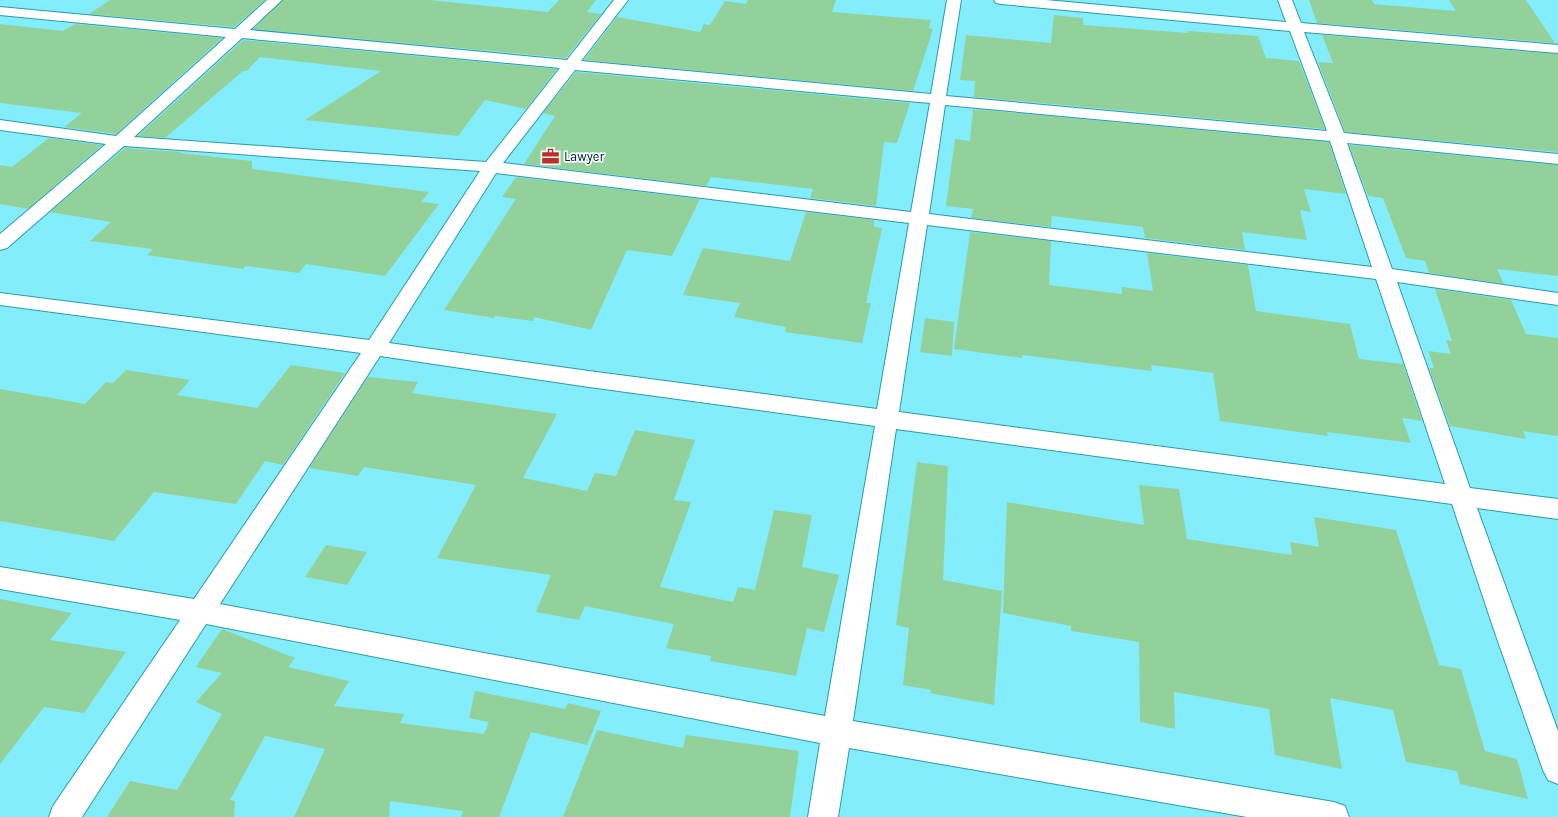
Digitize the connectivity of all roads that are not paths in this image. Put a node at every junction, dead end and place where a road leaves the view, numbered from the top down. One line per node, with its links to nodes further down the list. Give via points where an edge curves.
1 (275, 0): 8 (street)
2 (621, 0): 10 (street)
3 (954, 0): 11 (street)
4 (1001, 0): 7 (street)
5 (1285, 0): 7 (street)
6 (0, 11): 8 (street)
7 (1296, 27): 9 (street); 13 (street)
8 (237, 34): 10 (street); 14 (street)
9 (1558, 49)
10 (571, 64): 11 (street); 16 (street)
11 (938, 99): 13 (street); 17 (street)
12 (0, 126): 14 (street)
13 (1337, 137): 15 (street); 19 (street)
14 (120, 141): 16 (street); 18 (street)
15 (1558, 159)
16 (491, 167): 17 (street); 22 (street)
17 (919, 218): 19 (street); 23 (street)
18 (0, 244)
19 (1384, 274): 20 (street); 24 (street)
20 (1558, 299)
21 (0, 300): 22 (street)
22 (375, 348): 23 (street); 27 (street)
23 (887, 419): 24 (street); 28 (street)
24 (1462, 496): 25 (street); 29 (street)
25 (1558, 509)
26 (0, 578): 27 (street)
27 (201, 612): 28 (street); 30 (street)
28 (837, 732): 31 (street); 32 (street)
29 (1558, 770)
30 (64, 817)
31 (823, 817)
32 (1334, 817)

